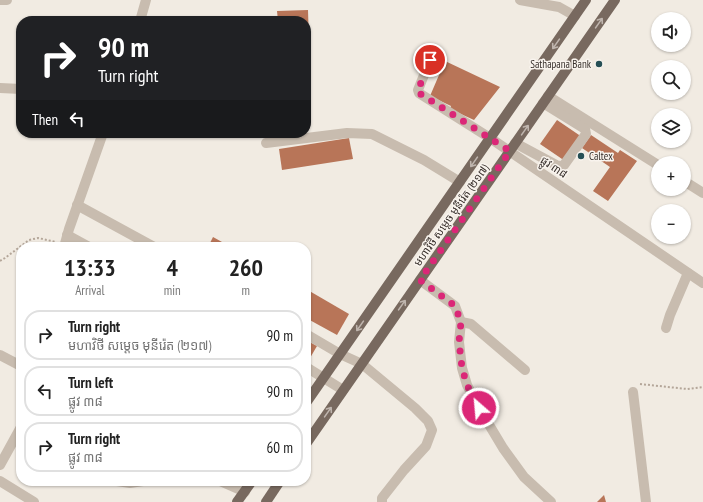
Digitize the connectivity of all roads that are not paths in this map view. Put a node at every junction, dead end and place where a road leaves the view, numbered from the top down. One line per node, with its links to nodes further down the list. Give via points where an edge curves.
1 (0, 0): 2 (street)
2 (7, 0)
3 (146, 0): 7 (street)
4 (520, 0): 8 (street, via 559,7)
5 (586, 0): 8 (main road, មហាវិថី សម្តេច មុនីរ៉េត (២១៧))
6 (615, 0): 12 (main road, មហាវិថី សម្តេច មុនីរ៉េត (២១៧), one-way to 6)
7 (141, 16)
8 (575, 16): 16 (main road, មហាវិថី សម្តេច មុនីរ៉េត (២១៧), one-way to 16)
9 (430, 60): 16 (street, ផ្លូវ ៣៨, via 419,93)
10 (0, 88): 11 (street)
11 (16, 89)
12 (546, 99): 18 (main road, មហាវិថី សម្តេច មុនីរ៉េត (២១៧), one-way to 12); 18 (street, via 585,129 586,134 564,165 560,166); 19 (street)
13 (311, 137): 20 (street, via 347,133 372,134 424,160)
14 (101, 138): 23 (street)
15 (306, 138): 17 (street)
16 (490, 138): 18 (street, ផ្លូវ ៣៨); 20 (main road, មហាវិថី សម្តេច មុនីរ៉េត (២១៧), one-way to 20)
17 (266, 143)
18 (512, 147): 26 (street, ផ្លូវ ៣៨); 27 (main road, មហាវិថី សម្តេច មុនីរ៉េត (២១៧))
19 (651, 161)
20 (460, 182): 32 (main road, មហាវិថី សម្តេច មុនីរ៉េត (២១៧), one-way to 32)
21 (691, 185): 22 (street)
22 (703, 193)
23 (77, 205): 24 (street); 25 (street)
24 (65, 242)
25 (145, 242)
26 (688, 273): 28 (street, ផ្លូវ ៣៨); 30 (street)
27 (420, 280): 29 (street, via 455,306); 35 (main road, មហាវិថី សម្តេច មុនីរ៉េត (២១៧), one-way to 27)
28 (703, 284)
29 (461, 322): 37 (street, via 471,324); 54 (street, via 459,342 467,385 503,448 524,478)
30 (666, 328)
31 (311, 337): 32 (street)
32 (340, 354): 35 (street); 38 (main road, មហាវិថី សម្តេច មុនីរ៉េត (២១៧))
33 (0, 355): 34 (street)
34 (16, 363)
35 (362, 364): 39 (main road, មហាវិថី សម្តេច មុនីរ៉េត (២១៧)); 53 (street, via 428,420 432,430 426,446 404,470 382,498)
36 (311, 370): 38 (street)
37 (525, 370)
38 (323, 377): 39 (street); 41 (main road, មហាវិថី សម្តេច មុនីរ៉េត (២១៧))
39 (343, 390): 43 (main road, មហាវិថី សម្តេច មុនីរ៉េត (២១៧), one-way to 39)
40 (632, 392): 55 (street)
41 (311, 395)
42 (16, 436): 44 (street)
43 (311, 437)
44 (0, 465)
45 (0, 480): 50 (street)
46 (231, 486): 49 (street)
47 (249, 486): 49 (main road)
48 (277, 486): 52 (main road)
49 (245, 492): 51 (main road)
50 (34, 502)
51 (237, 502)
52 (266, 502)
53 (382, 502)
54 (551, 502)
55 (646, 502)

